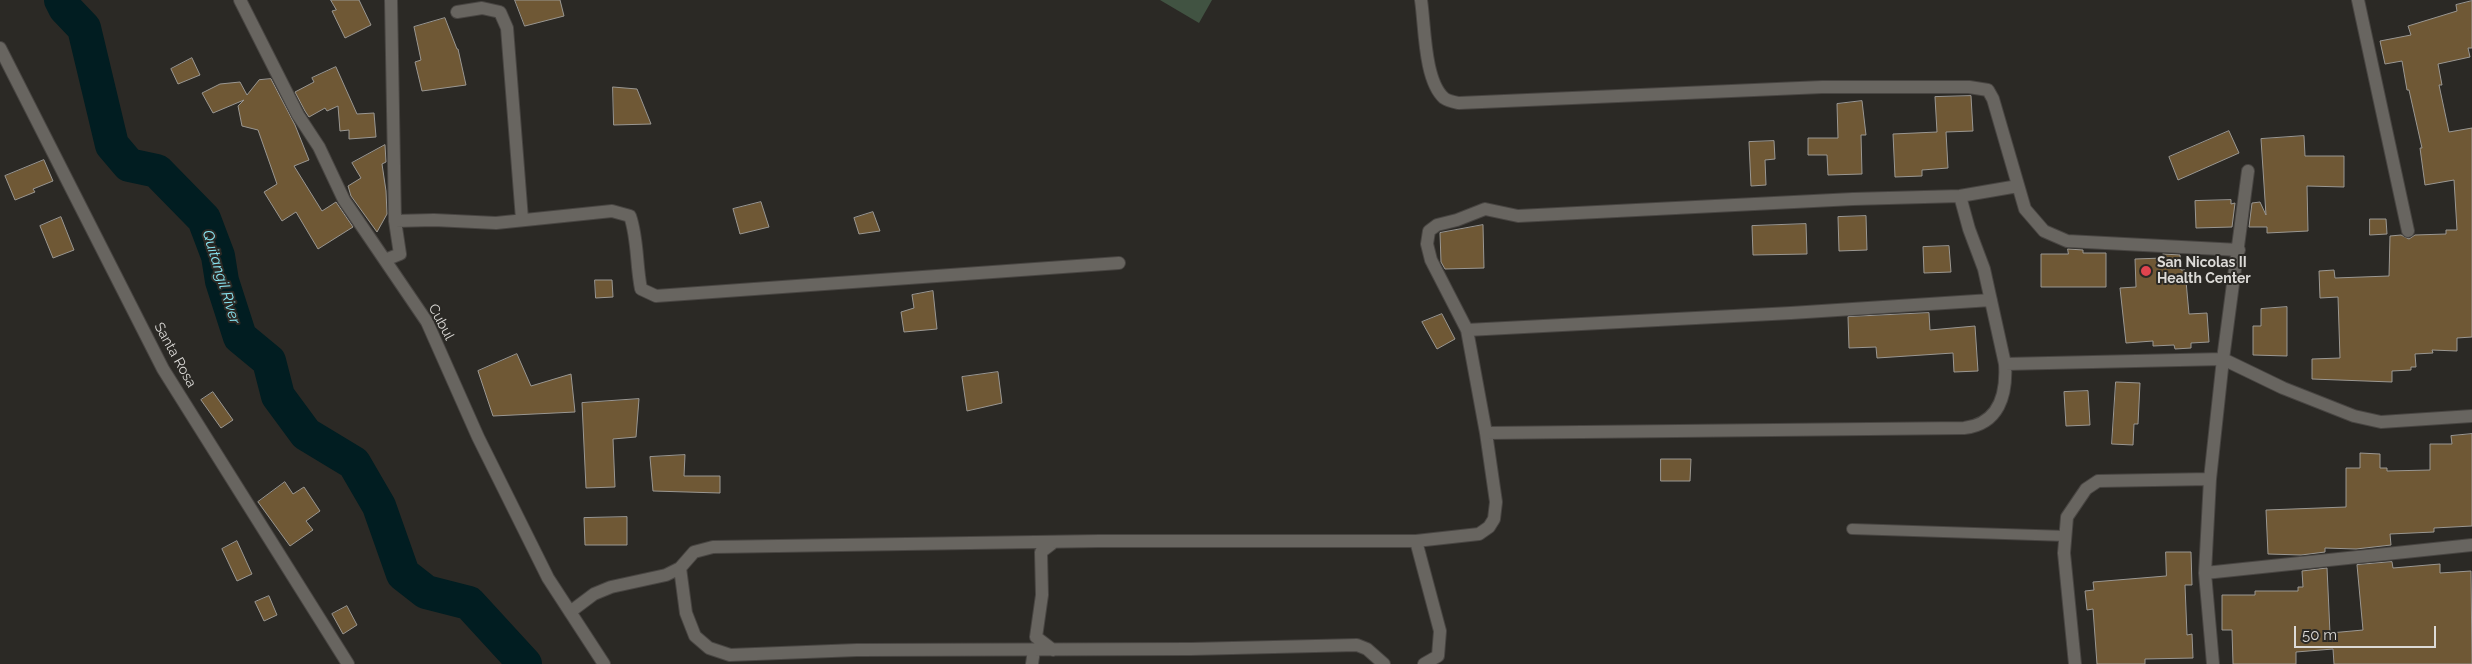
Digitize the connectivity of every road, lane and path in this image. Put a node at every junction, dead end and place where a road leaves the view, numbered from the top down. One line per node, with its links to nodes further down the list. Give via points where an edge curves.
1 (240, 0): 14 (street, Cubul, via 344,200)
2 (391, 0): 11 (street)
3 (1421, 0): 8 (street, via 1431,74 1437,89 1446,99 1459,103 1822,87 1969,87 1988,90 1993,99)
4 (2358, 0): 12 (street)
5 (457, 12): 10 (street, via 482,8 500,12 507,28)
6 (1, 50): 33 (street, Santa Rosa, via 163,369)
7 (2248, 172): 13 (street)
8 (2018, 186): 9 (street); 13 (street, via 2031,218 2044,231 2067,241)
9 (1960, 196): 16 (street); 17 (street, via 1518,216 1485,208 1437,225 1429,231 1427,244 1431,260)
10 (522, 219): 11 (street, via 496,223); 15 (street, via 612,211 630,216 635,229 636,268 641,289 656,296)
11 (395, 221): 14 (street, via 400,254)
12 (2408, 230)
13 (2239, 250): 18 (street)
14 (385, 260): 30 (street, Cubul, via 427,322 478,437 548,578)
15 (1119, 263)
16 (1991, 300): 17 (street, via 1790,314); 19 (street)
17 (1466, 330): 21 (street)
18 (2223, 359): 19 (street); 20 (street, via 2354,416 2381,422); 22 (street)
19 (2004, 364): 21 (street, via 2006,382 1997,410 1988,419 1971,427)
20 (2472, 416)
21 (1486, 434): 25 (street, via 1496,502 1489,527 1480,534)
22 (2210, 479): 24 (street, via 2098,481 2086,489 2067,517); 29 (street)
23 (1852, 529): 24 (lane)
24 (2066, 536): 38 (street, via 2064,553)
25 (1416, 540): 26 (street); 37 (street, via 1440,631 1438,656)
26 (1054, 542): 28 (street, via 732,546 694,552); 32 (street, via 1041,552 1042,595 1036,637)
27 (2472, 545): 29 (street)
28 (680, 568): 30 (street, via 648,581 610,587 594,594); 31 (street, via 686,613 695,636 709,648 730,655 857,650)
29 (2205, 573): 39 (street)
30 (570, 612): 34 (street, Cubul)
31 (1034, 650): 32 (street); 35 (street)
32 (1053, 650): 36 (street, via 1357,645)
33 (348, 664)
34 (604, 664)
35 (1032, 664)
36 (1384, 664)
37 (1424, 664)
38 (2075, 664)
39 (2213, 664)

